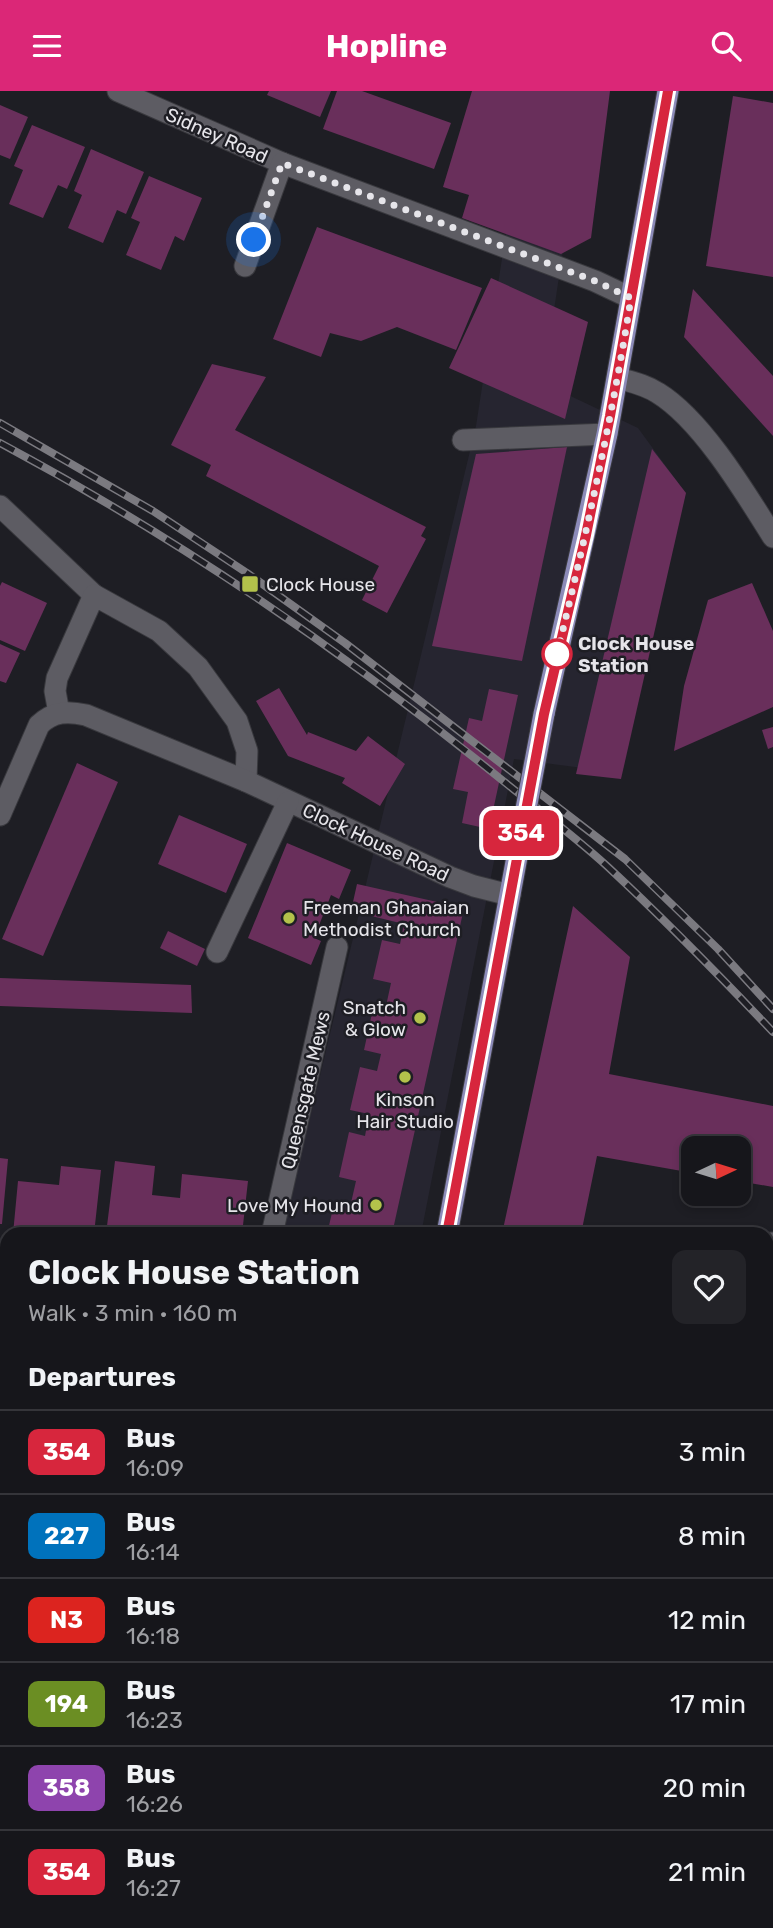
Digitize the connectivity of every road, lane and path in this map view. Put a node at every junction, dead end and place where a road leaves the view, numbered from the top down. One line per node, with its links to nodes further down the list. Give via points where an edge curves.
1 (118, 91): 3 (street, Sidney Road)
2 (668, 91): 5 (main road)
3 (282, 163): 4 (street); 5 (street, Sidney Road)
4 (244, 266)
5 (631, 298): 6 (main road)
6 (618, 378): 7 (main road); 10 (street, via 659,393 674,405 703,435)
7 (607, 434): 8 (street); 16 (main road, bridge, via 544,714)
8 (463, 440)
9 (0, 506): 11 (street)
10 (773, 537)
11 (94, 595): 12 (street, via 57,678); 13 (street, via 159,631 198,667 237,721 247,751)
12 (58, 713): 13 (street, Clock House Road, via 86,715); 15 (street, via 39,725)
13 (246, 781): 14 (street, Clock House Road)
14 (288, 802): 16 (street, Clock House Road, via 450,877); 18 (street)
15 (0, 815)
16 (510, 895): 20 (main road)
17 (337, 947): 19 (street, Queensgate Mews)
18 (217, 952)
19 (274, 1227)
20 (448, 1227)

